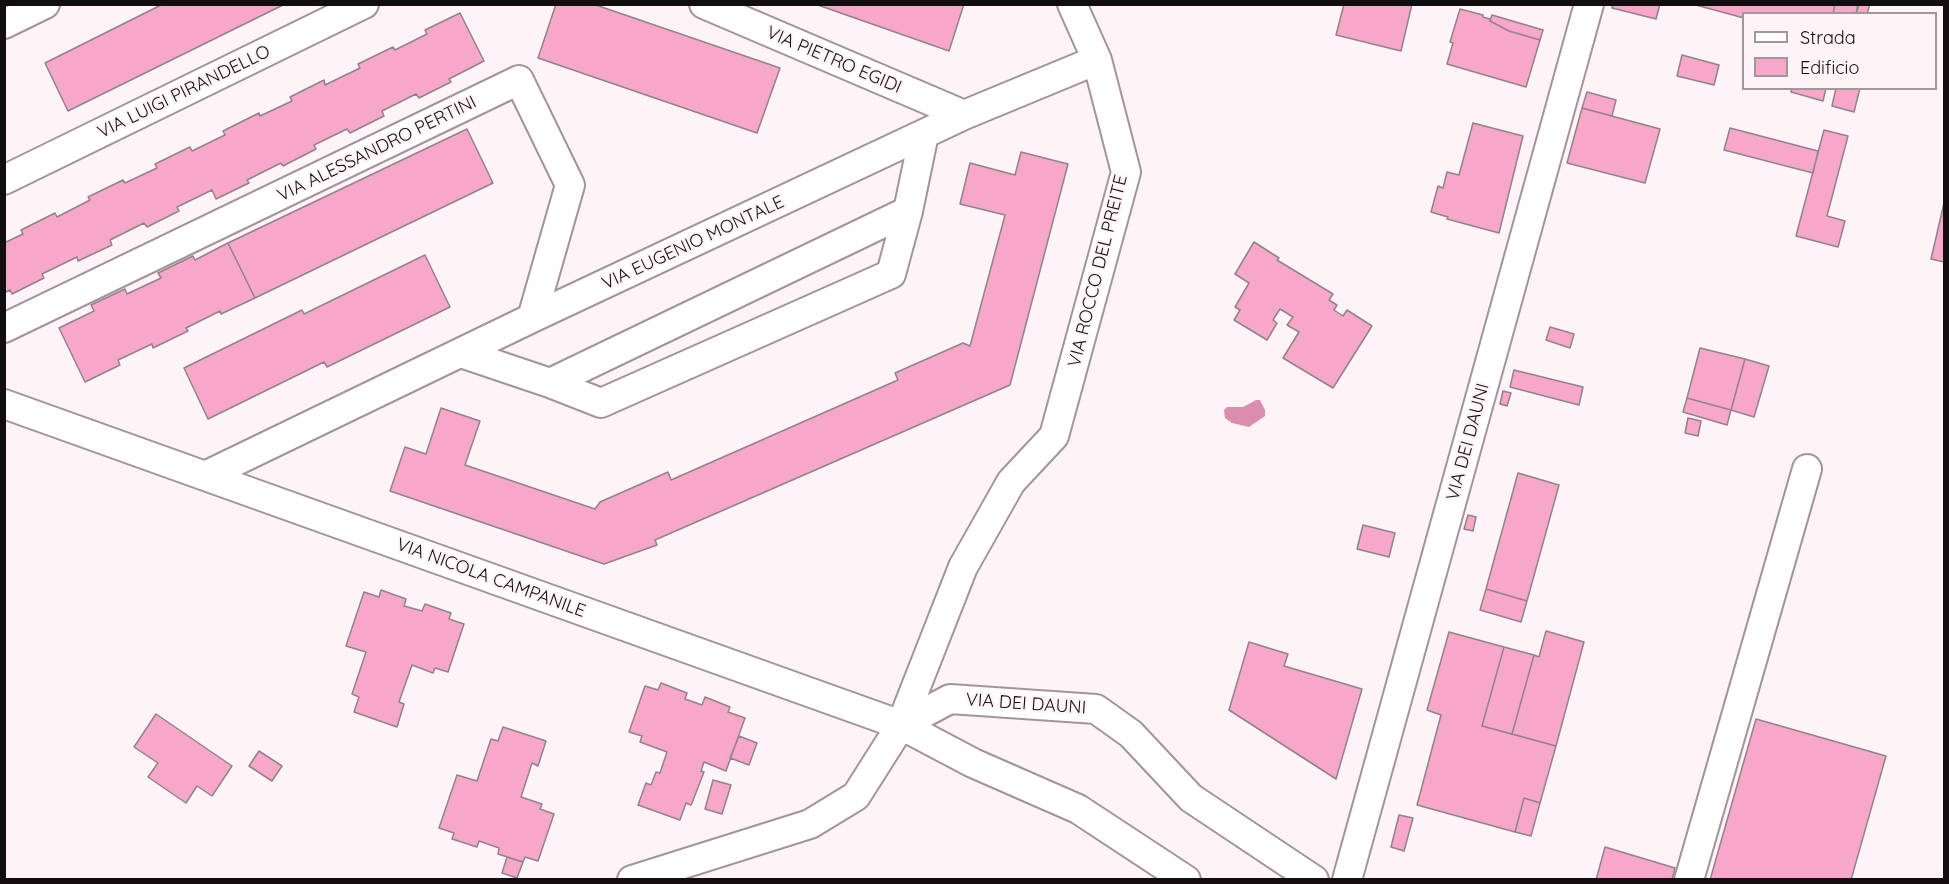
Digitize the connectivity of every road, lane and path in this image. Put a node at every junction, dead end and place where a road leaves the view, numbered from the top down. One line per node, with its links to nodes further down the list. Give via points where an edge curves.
1 (45, 4): 6 (street)
2 (364, 4): 10 (street, VIA LUIGI PIRANDELLO)
3 (704, 4): 8 (street, VIA PIETRO EGIDI)
4 (1072, 4): 7 (street, VIA ROCCO DEL PREITE)
5 (1589, 4): 23 (street, VIA DEI DAUNI)
6 (4, 24)
7 (1097, 60): 8 (street, VIA EUGENIO MONTALE); 19 (street, VIA ROCCO DEL PREITE, via 1126,172 1054,436 1011,483 963,567)
8 (964, 115): 9 (street, VIA EUGENIO MONTALE)
9 (924, 134): 11 (street); 12 (street, VIA EUGENIO MONTALE)
10 (4, 180)
11 (908, 211): 15 (street); 15 (street, via 891,274 601,403)
12 (532, 318): 13 (street, VIA ALESSANDRO PERTINI, via 570,185 519,80); 14 (street, VIA EUGENIO MONTALE)
13 (4, 328)
14 (461, 352): 15 (street); 18 (street, VIA EUGENIO MONTALE)
15 (550, 383)
16 (4, 404): 18 (street, VIA NICOLA CAMPANILE)
17 (1807, 469): 24 (street)
18 (207, 475): 19 (street, VIA NICOLA CAMPANILE)
19 (901, 725): 20 (street, via 856,796 810,824); 21 (street, VIA NICOLA CAMPANILE, via 973,763 1078,809); 22 (street, VIA DEI DAUNI, via 950,699 1096,709 1131,734 1191,798)
20 (632, 879)
21 (1186, 879)
22 (1314, 879)
23 (1347, 879)
24 (1689, 879)

